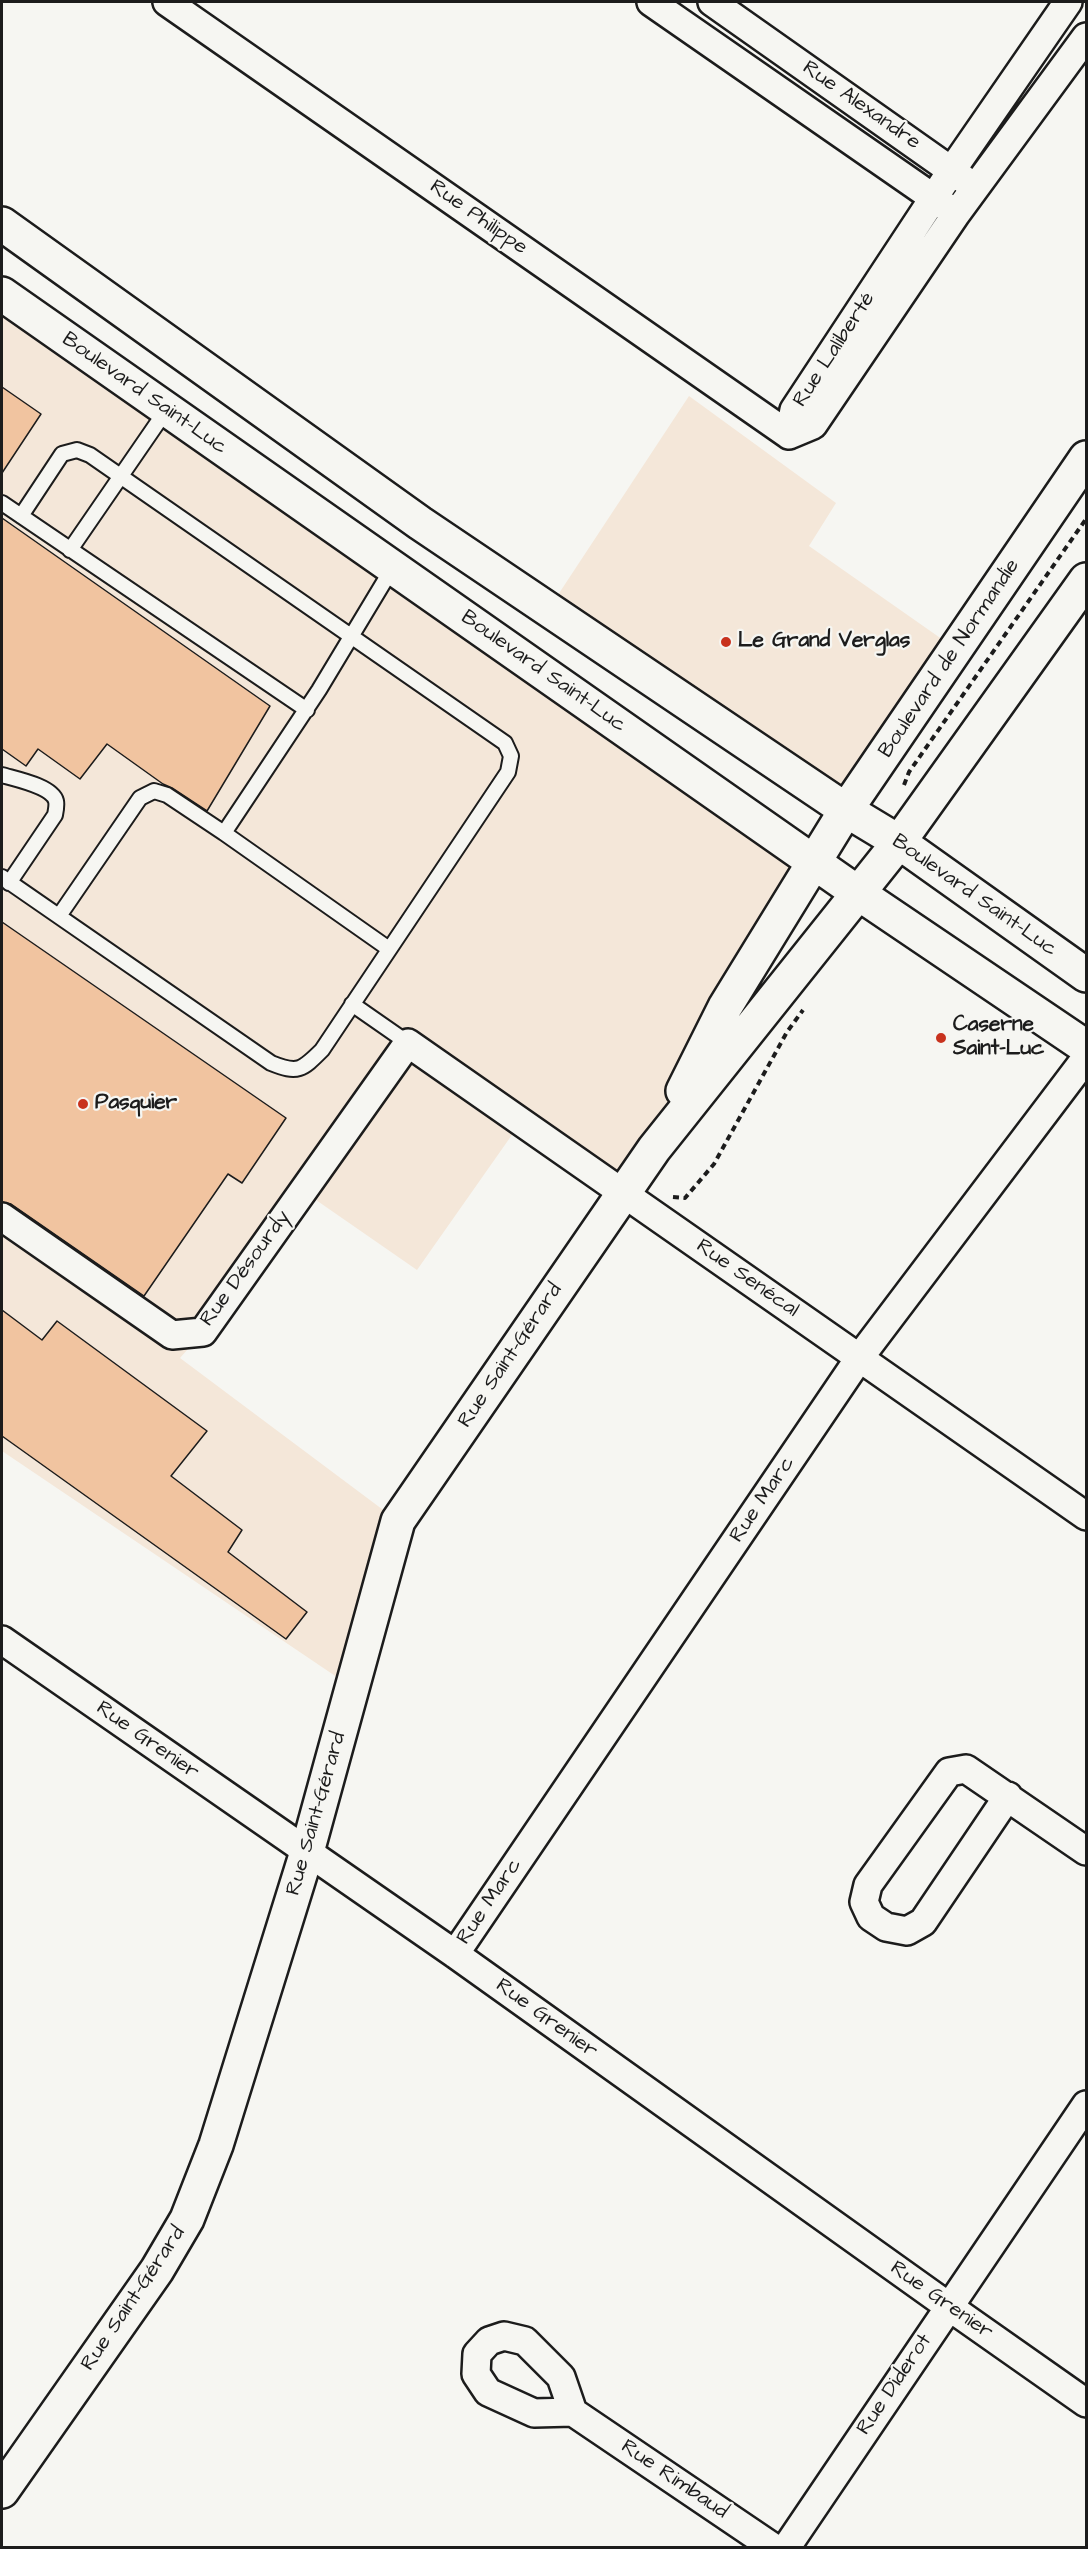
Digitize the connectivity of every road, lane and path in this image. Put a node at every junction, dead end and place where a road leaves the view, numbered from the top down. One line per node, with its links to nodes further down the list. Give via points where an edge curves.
1 (167, 2): 15 (street, Rue Philippe)
2 (651, 2): 7 (street, Rue Alexandre)
3 (712, 2): 5 (street, Rue Alexandre)
4 (1068, 2): 8 (street, Rue Laliberté)
5 (746, 25): 7 (street); 8 (street, Rue Alexandre)
6 (1086, 37): 9 (street, Rue Laliberté)
7 (727, 54): 10 (street, Rue Alexandre)
8 (952, 170): 9 (street, Rue Alexandre); 10 (street, Rue Laliberté)
9 (976, 188): 11 (street, Rue Laliberté)
10 (935, 199): 11 (street, Rue Alexandre); 15 (street, Rue Laliberté, via 794,410)
11 (956, 214): 15 (street, Rue Laliberté, via 813,425)
12 (2, 224): 21 (street, Boulevard Saint-Luc)
13 (2, 294): 14 (street, Boulevard Saint-Luc)
14 (166, 409): 17 (lane); 23 (street, Boulevard Saint-Luc)
15 (789, 435)
16 (1086, 458): 29 (street, Boulevard de Normandie)
17 (120, 476): 19 (lane, via 77,450 62,454); 22 (lane); 25 (lane)
18 (2, 503): 19 (lane)
19 (21, 516): 22 (lane)
20 (1086, 519): 28 (path, via 909,772)
21 (420, 523): 23 (street); 29 (street, Boulevard Saint-Luc)
22 (70, 550): 26 (lane)
23 (393, 567): 25 (lane); 32 (street, Boulevard Saint-Luc)
24 (1086, 580): 31 (street)
25 (353, 636): 26 (lane); 36 (lane, via 505,742 511,756 508,772)
26 (307, 710): 30 (lane)
27 (2, 775): 33 (lane, via 38,786 53,794 57,803 55,815)
28 (902, 790)
29 (846, 810): 31 (street, Boulevard Saint-Luc); 32 (street, Boulevard de Normandie)
30 (224, 833): 35 (lane, via 167,795 154,791 140,798); 36 (lane)
31 (899, 842): 34 (street); 37 (street, Boulevard Saint-Luc)
32 (815, 861): 34 (street, Boulevard Saint-Luc); 43 (street, Rue Saint-Gérard, via 725,1008)
33 (5, 880): 35 (lane)
34 (858, 893): 41 (street, Boulevard Saint-Luc); 43 (street, Rue Saint-Gérard)
35 (59, 916): 38 (lane, via 271,1063 290,1070 307,1065 322,1050)
36 (389, 949): 38 (lane)
37 (1086, 975)
38 (352, 1004): 40 (lane)
39 (807, 1004): 45 (path, via 787,1032 714,1164)
40 (408, 1043): 44 (street, Rue Senécal); 46 (street, Rue Désourdy, via 203,1332 172,1335)
41 (1086, 1047)
42 (1086, 1058): 47 (street, Rue Marc)
43 (654, 1149): 44 (street, Rue Saint-Gérard)
44 (622, 1192): 47 (street, Rue Senécal); 52 (street, Rue Saint-Gérard, via 398,1521)
45 (685, 1198)
46 (2, 1217)
47 (860, 1357): 48 (street, Rue Senécal); 53 (street, Rue Marc)
48 (1086, 1516)
49 (2, 1640): 52 (street, Rue Grenier)
50 (1008, 1796): 50 (street, via 966,1769 949,1772 868,1885 864,1902 871,1917 886,1927 907,1931 923,1922); 51 (street)
51 (1086, 1851)
52 (307, 1852): 53 (street, Rue Grenier); 58 (street, Rue Saint-Gérard, via 216,2145 188,2218 158,2270)
53 (455, 1954): 55 (street, Rue Grenier)
54 (1086, 2105): 55 (street, Rue Diderot)
55 (948, 2306): 56 (street, Rue Grenier); 60 (street, Rue Diderot)
56 (1086, 2403)
57 (573, 2412): 59 (street, Rue Rimbaud)
58 (2, 2491)
59 (774, 2547)
60 (786, 2547)

